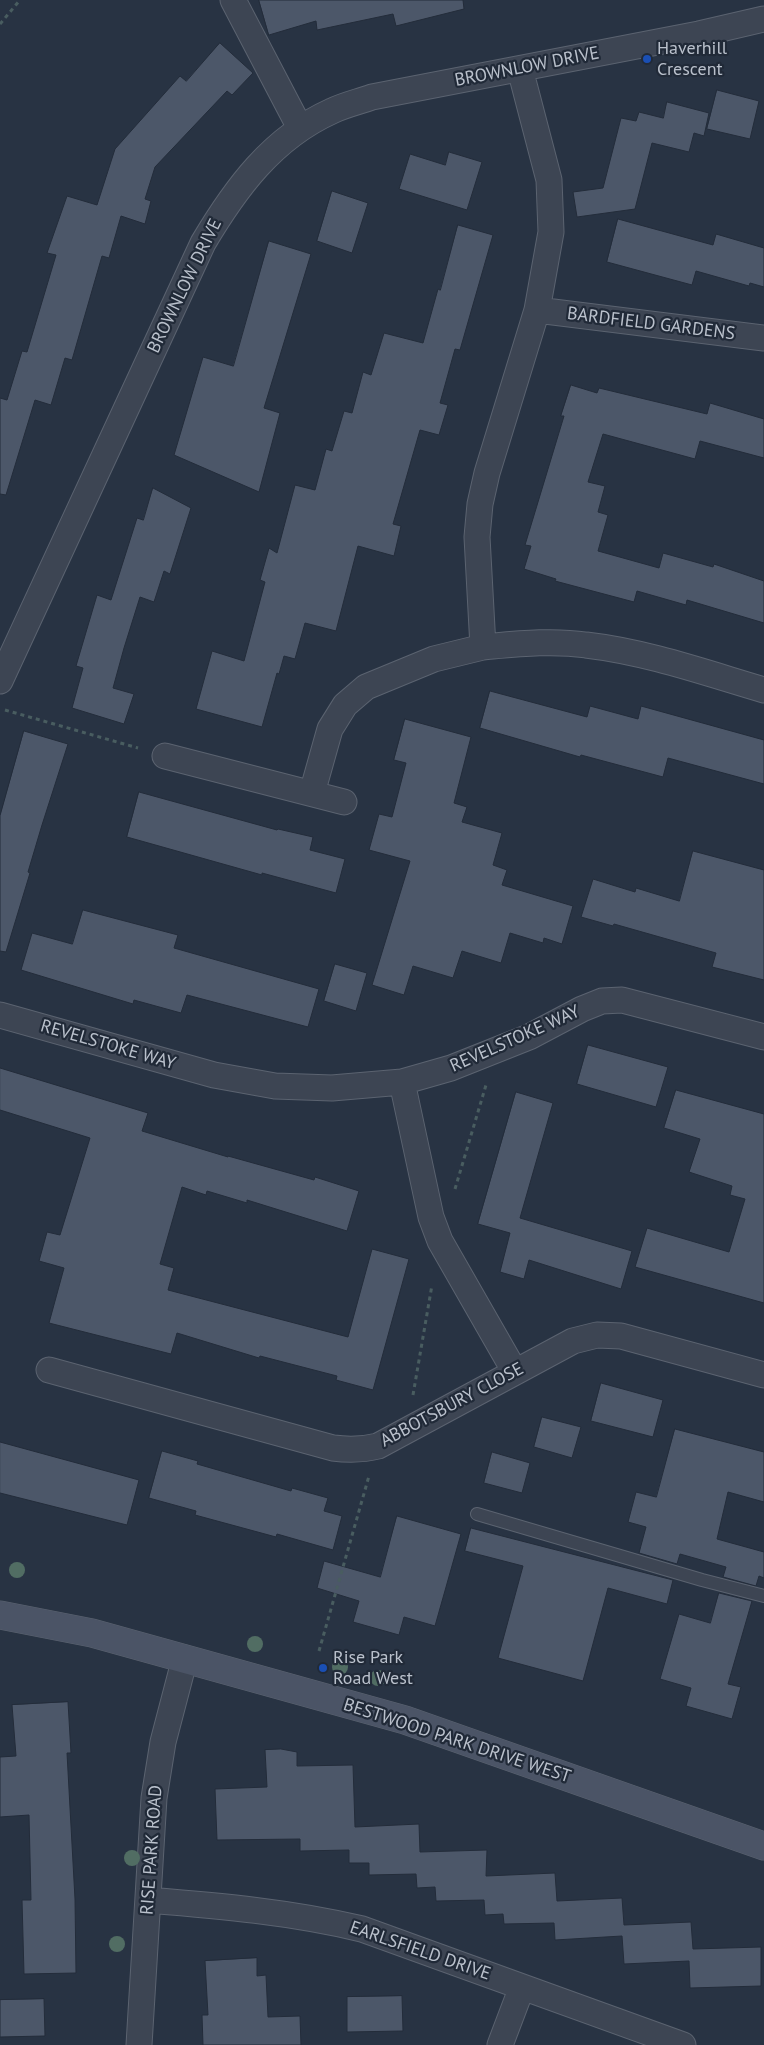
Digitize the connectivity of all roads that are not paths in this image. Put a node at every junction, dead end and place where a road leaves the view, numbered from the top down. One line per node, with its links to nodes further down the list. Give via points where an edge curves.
1 (233, 0): 4 (street)
2 (764, 19): 3 (street, BROWNLOW DRIVE)
3 (520, 68): 4 (street, BROWNLOW DRIVE, via 372,97 332,110); 5 (street, via 549,180 551,232)
4 (300, 128): 8 (street, BROWNLOW DRIVE, via 259,163 203,243)
5 (537, 310): 6 (street, BARDFIELD GARDENS); 7 (street, via 480,504 477,537)
6 (764, 338)
7 (483, 647): 9 (street, via 585,644 623,650); 11 (street, via 434,659 366,687 345,705 330,729)
8 (0, 681)
9 (764, 690)
10 (165, 756): 11 (street)
11 (312, 793): 12 (street)
12 (344, 802)
13 (0, 1015): 15 (street, REVELSTOKE WAY, via 214,1075 275,1086 332,1088)
14 (764, 1037): 15 (street, REVELSTOKE WAY, via 622,1000 602,1001 496,1050 451,1068)
15 (402, 1082): 17 (street, via 431,1217 440,1241)
16 (49, 1370): 17 (street, ABBOTSBURY CLOSE, via 333,1448 362,1450 378,1446)
17 (515, 1372): 18 (street, ABBOTSBURY CLOSE, via 573,1340 621,1336)
18 (764, 1375)
19 (477, 1514): 20 (lane)
20 (764, 1596)
21 (0, 1614): 22 (street, BESTWOOD PARK DRIVE WEST, via 92,1633)
22 (184, 1658): 23 (street, BESTWOOD PARK DRIVE WEST, via 405,1720); 24 (street, RISE PARK ROAD, via 163,1742 154,1798)
23 (764, 1846)
24 (148, 1900): 25 (street, EARLSFIELD DRIVE, via 321,1919 362,1929); 26 (street, RISE PARK ROAD)
25 (522, 1987): 27 (street); 28 (street, EARLSFIELD DRIVE)
26 (139, 2045)
27 (500, 2045)
28 (683, 2045)

